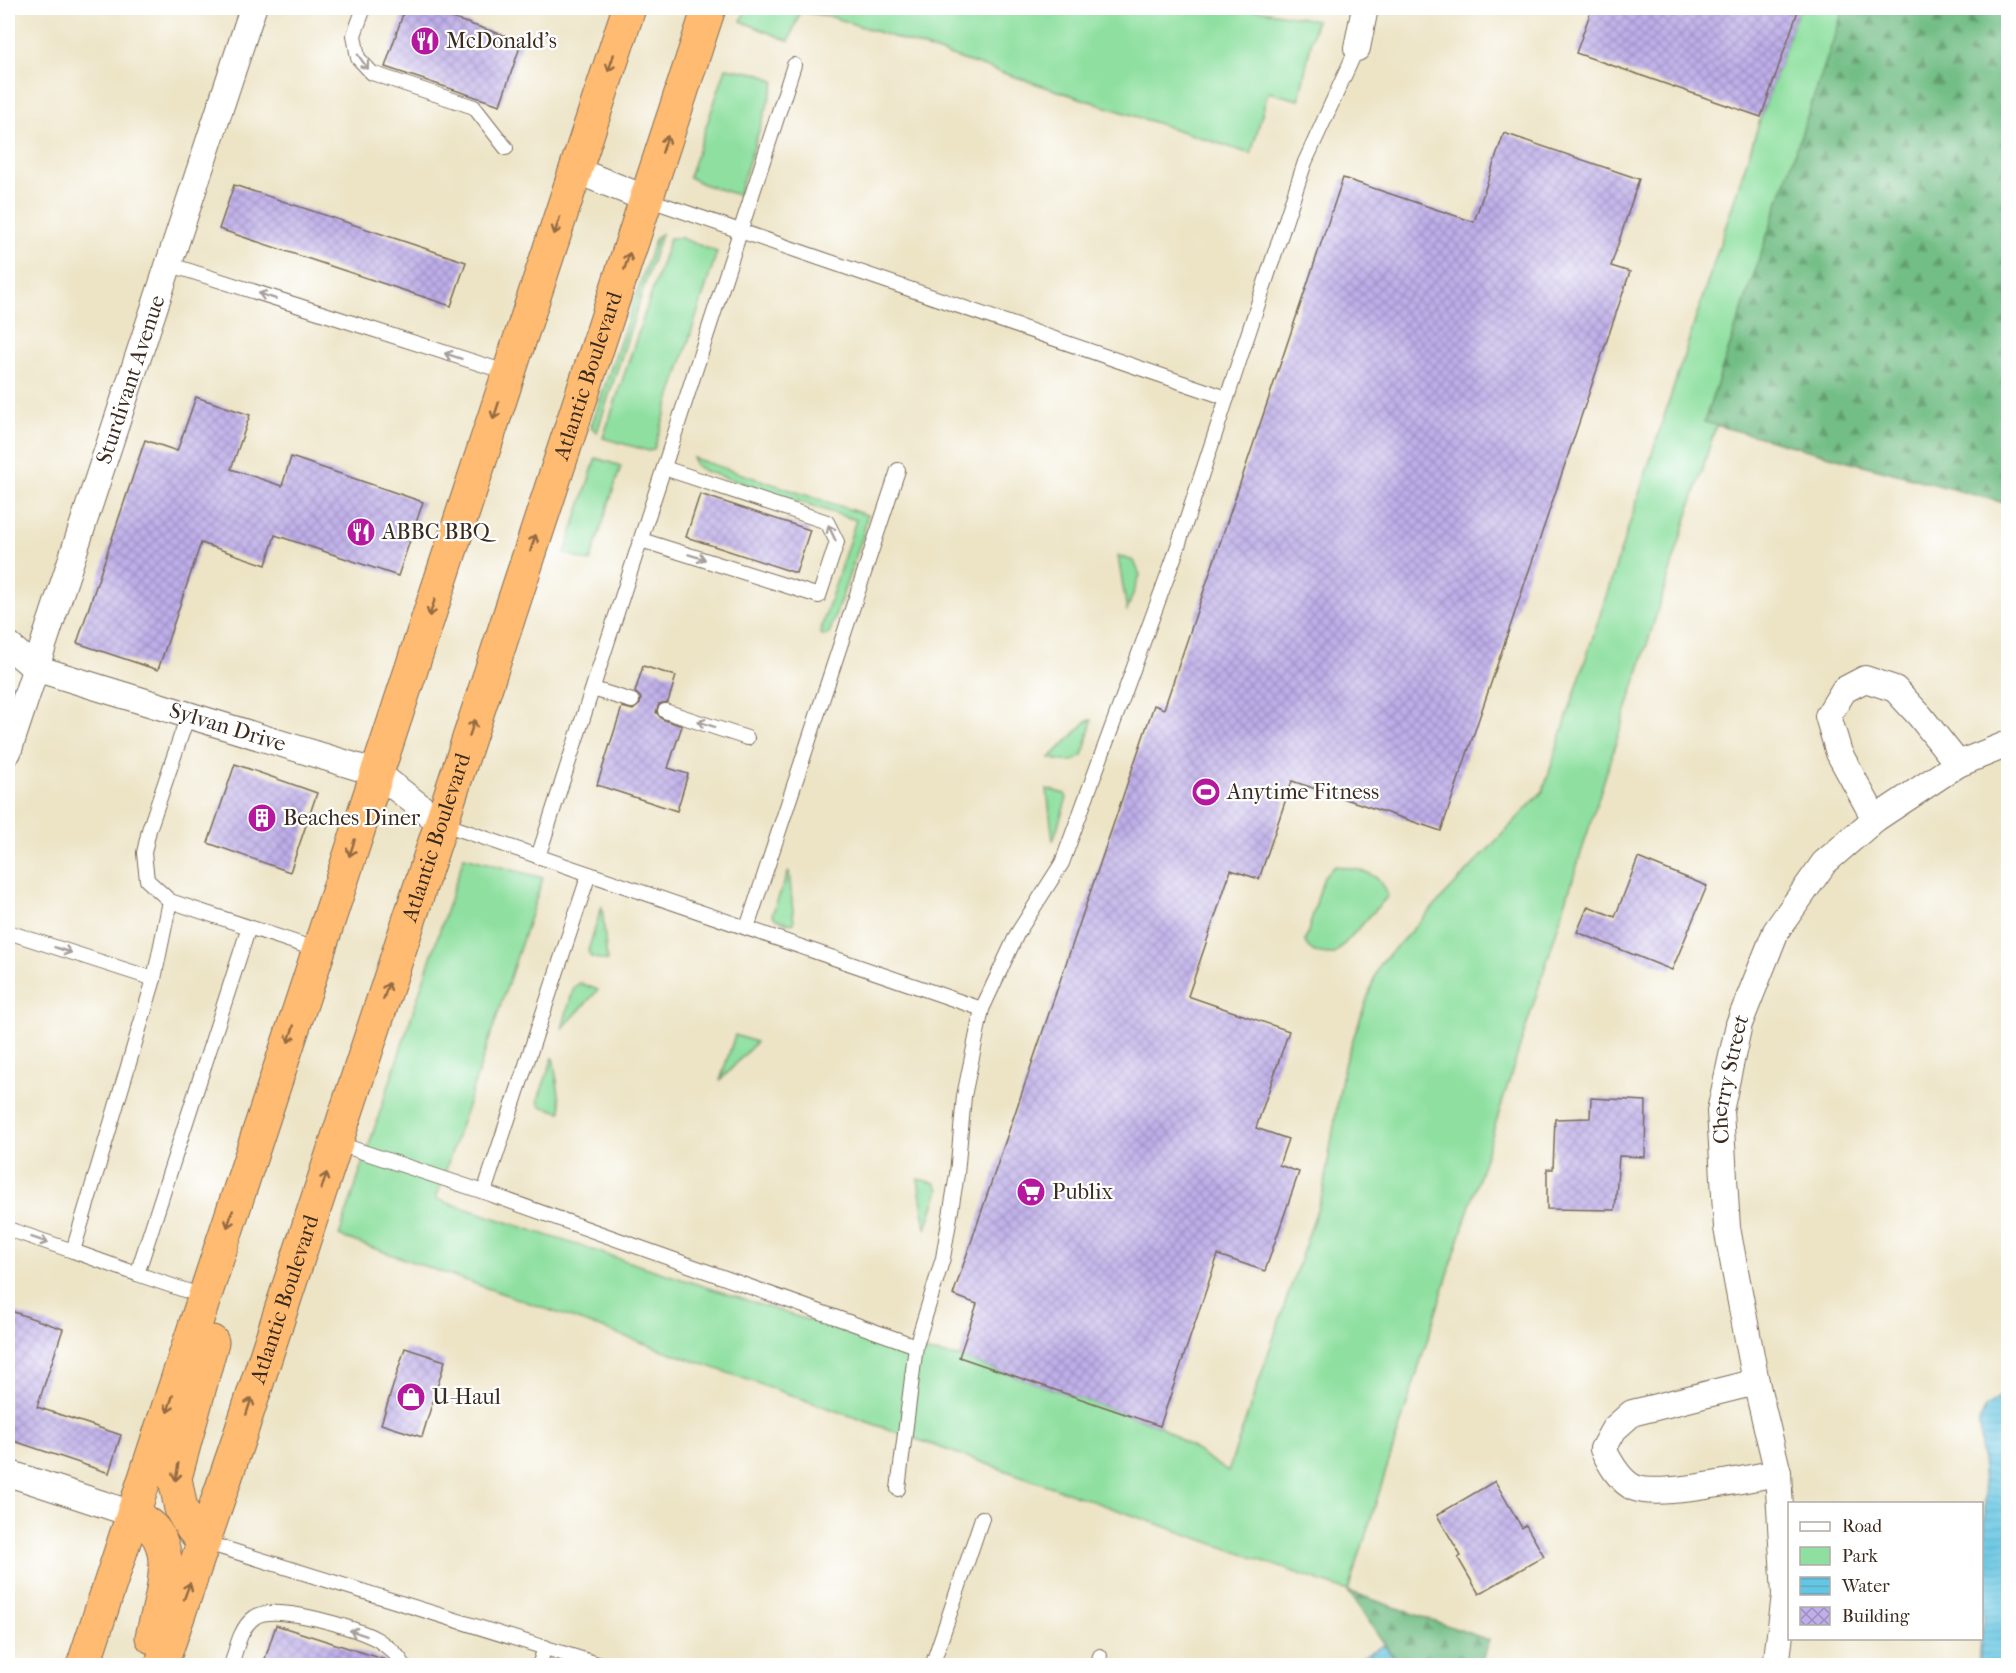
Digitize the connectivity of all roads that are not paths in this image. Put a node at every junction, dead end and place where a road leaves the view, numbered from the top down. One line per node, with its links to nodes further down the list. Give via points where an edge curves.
1 (253, 8): 12 (street, Sturdivant Avenue)
2 (364, 8): 8 (lane, one-way to 8, via 354,35 358,58 372,73 474,107)
3 (629, 8): 9 (highway, one-way to 9)
4 (709, 8): 10 (highway, Atlantic Boulevard, one-way to 4)
5 (1365, 8): 6 (street)
6 (1357, 48): 14 (lane, via 1305,162)
7 (794, 65): 11 (lane)
8 (506, 148)
9 (575, 170): 10 (street); 13 (highway, one-way to 13)
10 (647, 199): 11 (lane); 30 (highway, Atlantic Boulevard, one-way to 10)
11 (741, 231): 14 (lane); 15 (lane)
12 (168, 264): 13 (lane, one-way to 12); 19 (street, Sturdivant Avenue)
13 (509, 373): 28 (highway, one-way to 28)
14 (1227, 398): 39 (lane, via 1174,558 1062,863 1017,934)
15 (664, 468): 17 (lane); 17 (lane, one-way to 15, via 819,596 834,552 837,542 827,522)
16 (898, 470): 35 (lane)
17 (641, 540): 20 (lane)
18 (8, 645): 19 (street, Sylvan Drive)
19 (35, 668): 23 (street, Sylvan Drive); 26 (street, Sturdivant Avenue)
20 (593, 689): 21 (lane); 31 (lane)
21 (632, 701)
22 (665, 711): 24 (lane, one-way to 22)
23 (188, 715): 28 (street, Sylvan Drive); 33 (lane, via 144,853 147,880)
24 (747, 738)
25 (2008, 744): 27 (street, Cherry Street)
26 (8, 752)
27 (1958, 764): 29 (street, Cherry Street); 29 (street, via 1895,689 1865,679 1844,690 1828,716 1839,753)
28 (377, 773): 30 (street, Sylvan Drive); 37 (highway, one-way to 37)
29 (1875, 819): 47 (street, Cherry Street, via 1824,863 1776,932 1736,1035 1720,1111 1726,1216)
30 (441, 823): 31 (lane); 40 (highway, Atlantic Boulevard, one-way to 30)
31 (538, 857): 32 (lane)
32 (589, 874): 35 (lane); 41 (lane)
33 (170, 901): 34 (lane); 38 (lane)
34 (249, 927): 37 (lane); 44 (lane)
35 (747, 928): 39 (lane)
36 (8, 932): 38 (lane, one-way to 38)
37 (318, 950): 45 (highway, one-way to 45)
38 (154, 979): 43 (lane)
39 (982, 1008): 46 (lane, via 964,1096 957,1174 943,1258)
40 (336, 1143): 41 (lane); 53 (highway, Atlantic Boulevard, one-way to 40)
41 (484, 1191): 46 (lane)
42 (8, 1228): 43 (lane, one-way to 43)
43 (73, 1251): 44 (lane)
44 (137, 1274): 45 (lane)
45 (205, 1297): 51 (highway, one-way to 51); 53 (highway, one-way to 53, via 218,1320 175,1478 181,1509)
46 (916, 1346): 50 (lane)
47 (1756, 1382): 49 (street, Cherry Street); 49 (street, via 1632,1413 1614,1429 1603,1449 1612,1467 1635,1488 1664,1490)
48 (8, 1473): 51 (street)
49 (1778, 1473): 63 (street, Cherry Street, via 1785,1595)
50 (898, 1489)
51 (133, 1514): 56 (highway); 57 (highway, via 153,1529 164,1550 165,1578)
52 (982, 1518): 55 (lane)
53 (204, 1542): 54 (lane); 58 (highway, Atlantic Boulevard, one-way to 53)
54 (545, 1647): 61 (lane); 62 (lane)
55 (935, 1664)
56 (83, 1665)
57 (146, 1665)
58 (160, 1665)
59 (231, 1665): 60 (lane, one-way to 59, via 400,1657 376,1639 299,1613 268,1612 255,1616 243,1629)
60 (404, 1665)
61 (539, 1665)
62 (604, 1665)
63 (1776, 1665)

